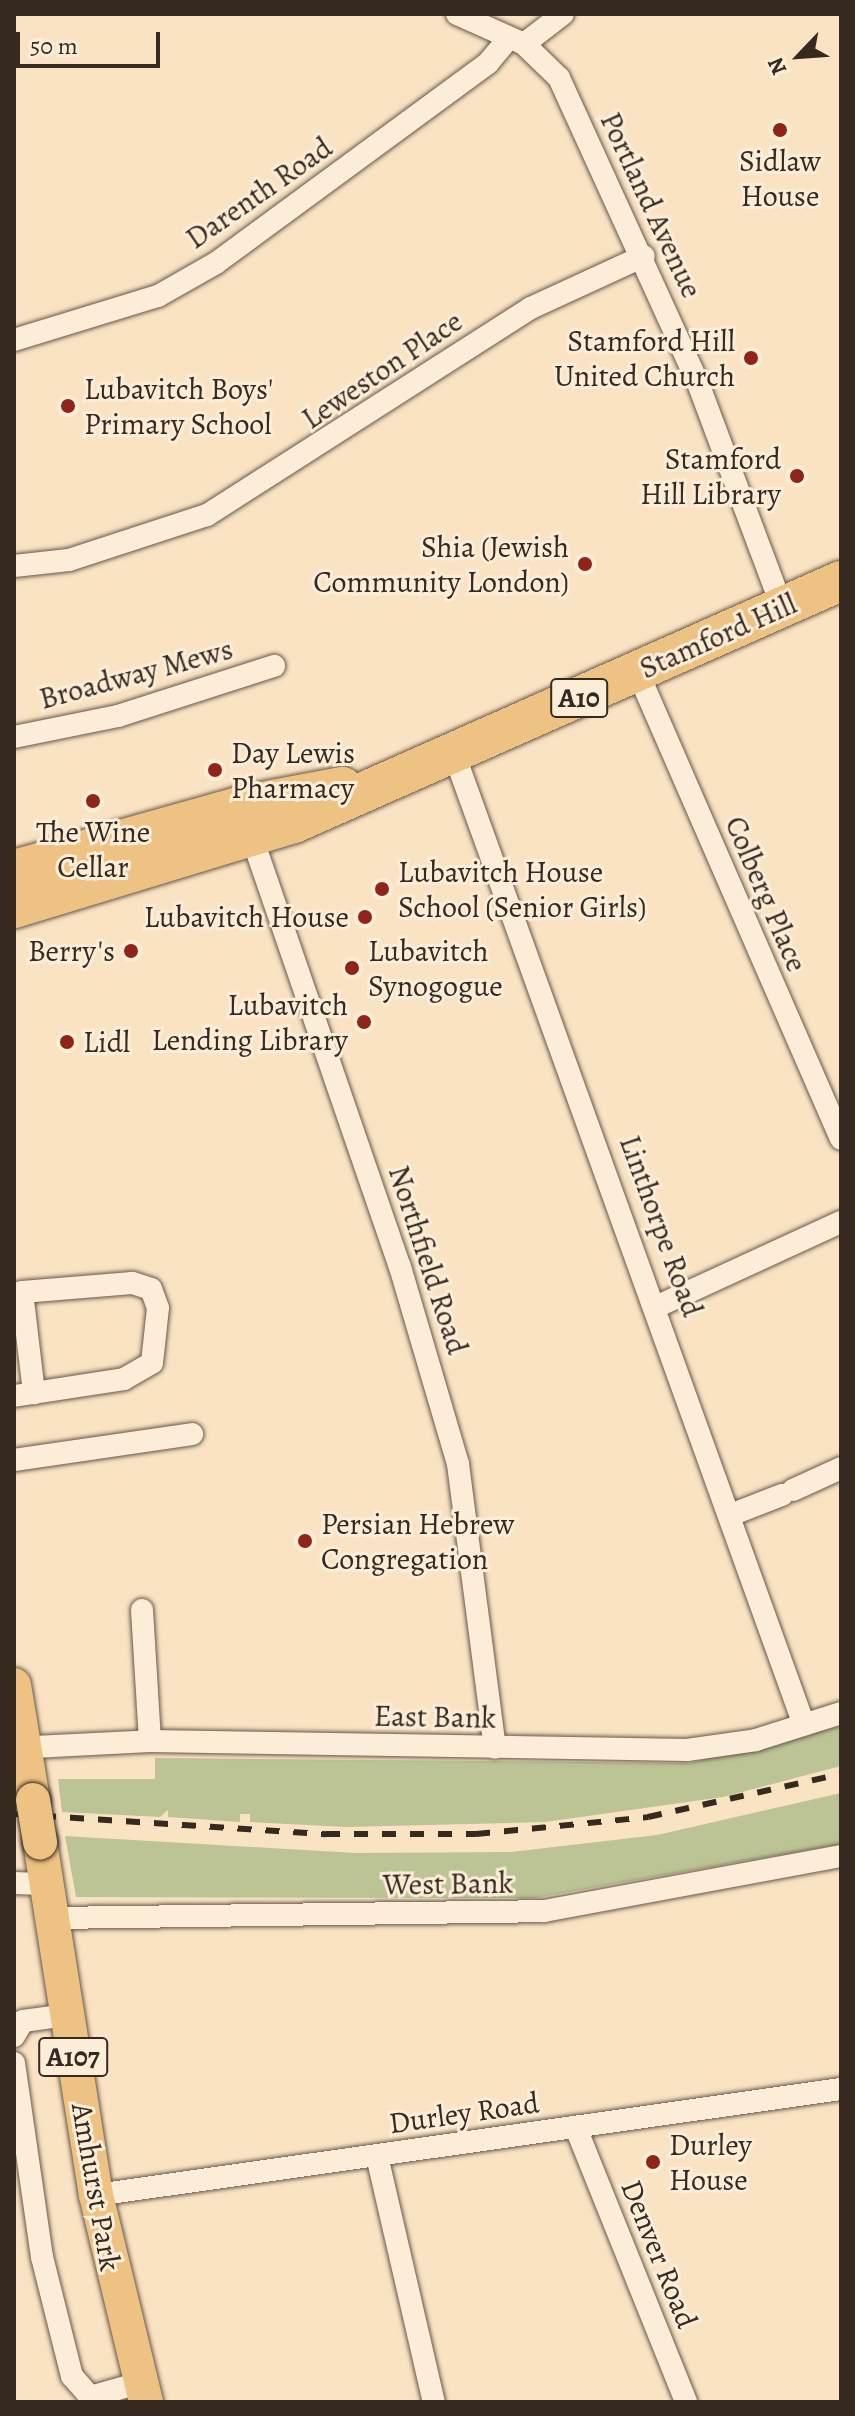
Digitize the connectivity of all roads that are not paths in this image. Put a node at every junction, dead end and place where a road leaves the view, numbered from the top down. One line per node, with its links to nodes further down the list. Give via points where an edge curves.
1 (457, 14): 3 (street, Portland Avenue)
2 (563, 14): 3 (street, Darenth Road)
3 (516, 42): 4 (street, Portland Avenue, via 559,78); 5 (street, Darenth Road, via 216,263 158,296)
4 (644, 256): 6 (street, Leweston Place, via 531,308 207,515 69,560); 8 (street, Portland Avenue)
5 (14, 340)
6 (14, 566)
7 (841, 581): 8 (highway, Stamford Hill / A10)
8 (782, 607): 10 (highway, Stamford Hill / A10)
9 (274, 666): 11 (street, Broadway Mews, via 118,716)
10 (638, 673): 12 (highway, Stamford Hill / A10); 17 (street, Colberg Place)
11 (14, 737)
12 (453, 751): 13 (highway, Stamford Hill / A10, via 374,784); 19 (street, Linthorpe Road)
13 (247, 822): 14 (highway, Stamford Hill / A10); 31 (street, Northfield Road, via 404,1281 458,1464)
14 (144, 852): 15 (highway, Stamford Hill / A10); 16 (highway, Stamford Hill / A10)
15 (17, 866)
16 (14, 908)
17 (841, 1139)
18 (841, 1222): 19 (street)
19 (658, 1306): 24 (street, Linthorpe Road)
20 (24, 1394): 20 (street, via 124,1379 152,1363 158,1308 151,1289 132,1283 22,1292)
21 (192, 1434): 22 (street)
22 (14, 1460)
23 (841, 1468): 24 (street)
24 (733, 1514): 28 (street, Linthorpe Road)
25 (142, 1610): 29 (street)
26 (14, 1685): 30 (main road, Amhurst Park / A107)
27 (841, 1713): 28 (street, East Bank)
28 (804, 1725): 31 (street, East Bank, via 687,1750)
29 (150, 1741): 30 (street, East Bank); 31 (street, East Bank)
30 (18, 1748): 33 (main road, Amhurst Park / A107, bridge, via 40,1842)
31 (495, 1748)
32 (841, 1856): 34 (street, West Bank, via 544,1911)
33 (30, 1884): 34 (main road, Amhurst Park / A107)
34 (53, 1918): 35 (main road, Amhurst Park / A107)
35 (66, 2015): 36 (street, via 23,2021); 41 (main road, Amhurst Park / A107)
36 (14, 2036)
37 (14, 2063): 42 (street, via 42,2257 72,2376 90,2397)
38 (841, 2089): 39 (street, Durley Road)
39 (576, 2128): 40 (street, Durley Road); 44 (street, Denver Road)
40 (377, 2156): 41 (street, Durley Road); 43 (street)
41 (96, 2195): 42 (main road, Amhurst Park / A107)
42 (142, 2393)
43 (434, 2402)
44 (686, 2402)

